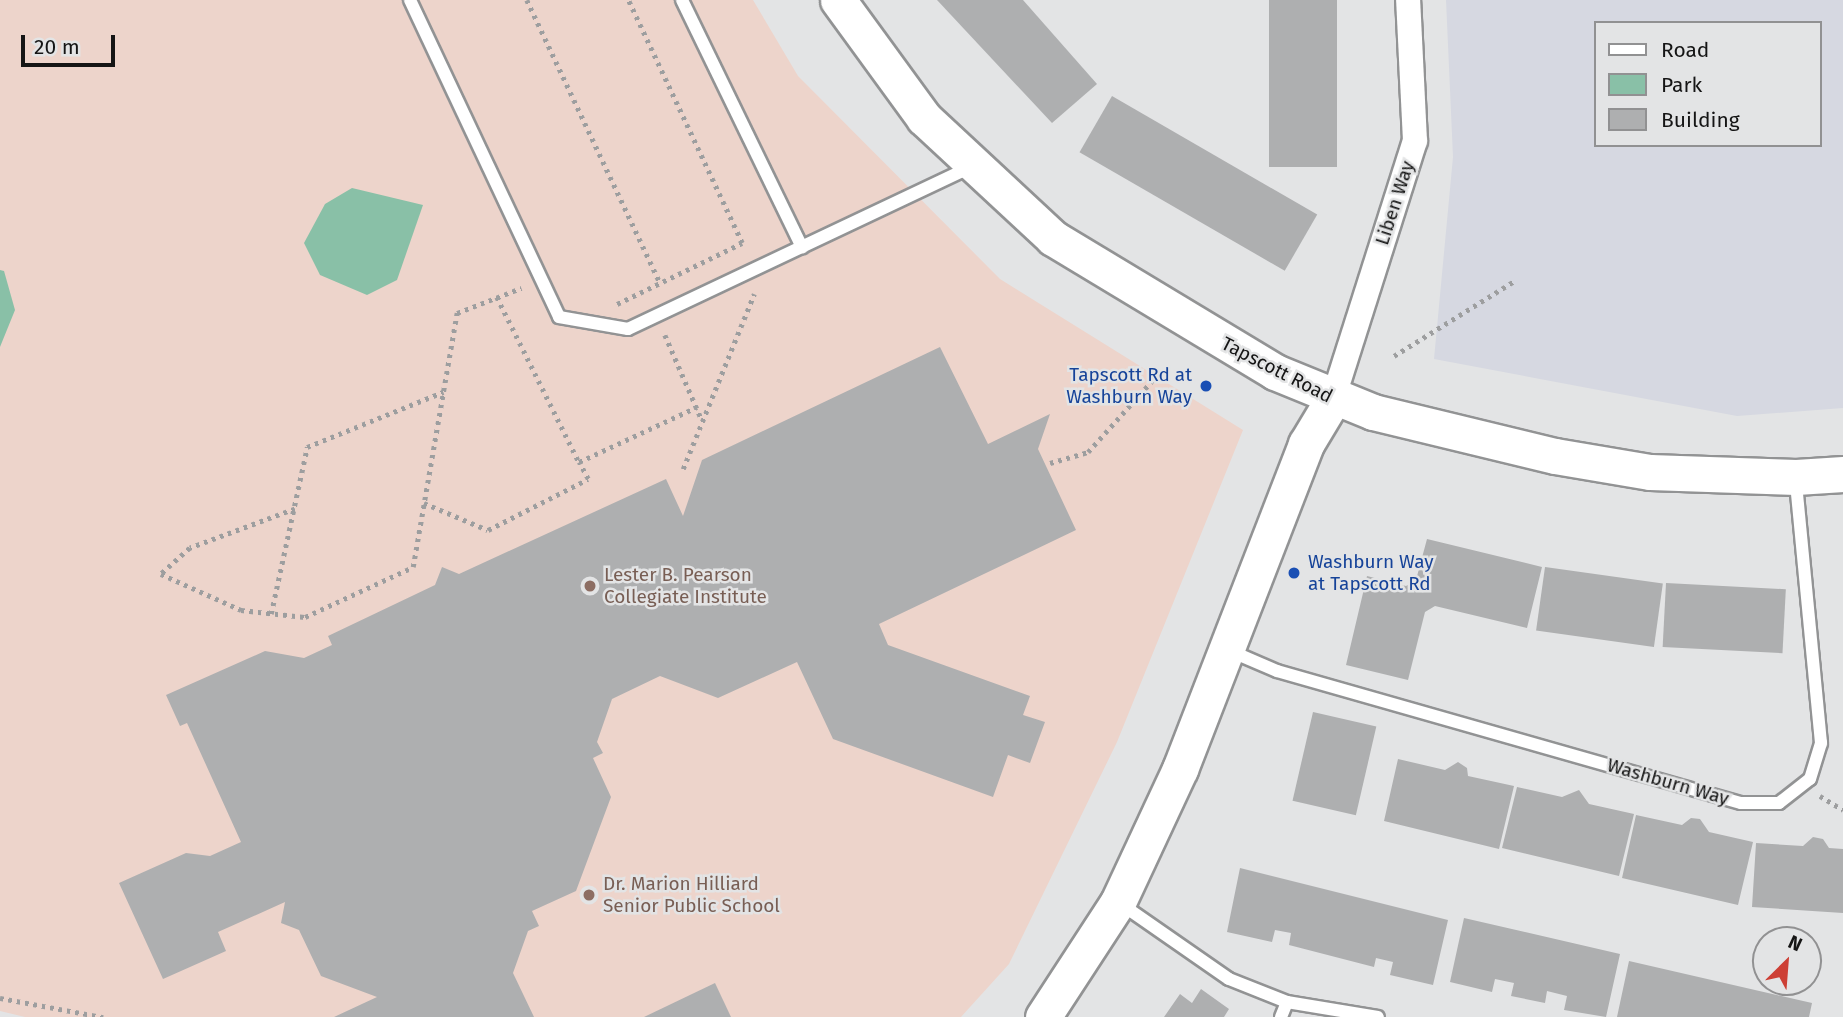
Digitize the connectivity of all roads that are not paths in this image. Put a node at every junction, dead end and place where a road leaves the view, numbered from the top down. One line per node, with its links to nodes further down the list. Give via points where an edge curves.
1 (410, 0): 6 (lane, via 559,317 628,329)
2 (682, 0): 6 (lane)
3 (838, 0): 5 (street, Tapscott Road, via 924,118)
4 (1408, 0): 7 (street, Liben Way, via 1415,141)
5 (975, 165): 6 (lane); 7 (street, Tapscott Road, via 1053,238 1246,358)
6 (802, 247)
7 (1333, 399): 9 (street, Tapscott Road, via 1449,434 1555,456 1650,472); 10 (street, via 1306,444)
8 (1843, 474): 9 (street, Tapscott Road)
9 (1796, 477): 10 (lane, Washburn Way, via 1821,743 1810,779 1779,803 1741,803 1277,671)
10 (1227, 650): 11 (street, via 1180,769)
11 (1118, 902): 12 (lane, via 1229,979); 13 (street)
12 (1287, 1002): 14 (lane); 15 (lane)
13 (1043, 1017)
14 (1281, 1017)
15 (1378, 1017)

